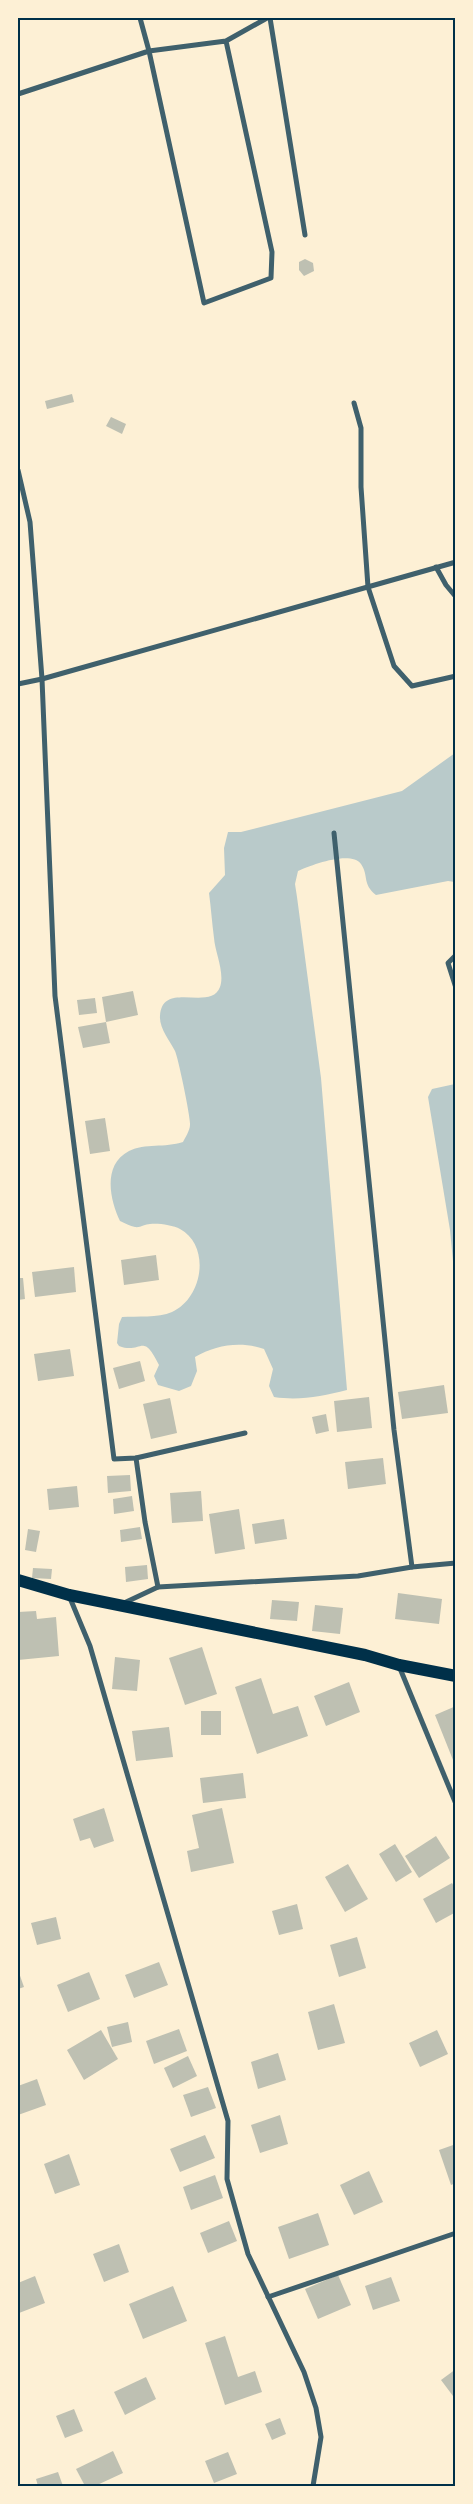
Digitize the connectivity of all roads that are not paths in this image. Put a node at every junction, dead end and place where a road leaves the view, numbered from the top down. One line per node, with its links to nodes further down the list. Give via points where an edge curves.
1 (140, 18): 5 (street)
2 (266, 18): 4 (street)
3 (270, 18): 7 (street)
4 (226, 41): 5 (street); 5 (street, via 272,252 271,278 204,303)
5 (149, 52): 6 (street)
6 (18, 94)
7 (305, 235)
8 (354, 403): 12 (street, via 361,428 361,487)
9 (18, 470): 15 (street, via 30,522)
10 (456, 562): 11 (street)
11 (436, 567): 12 (street); 13 (street)
12 (368, 587): 14 (street, via 394,666 412,686); 15 (street)
13 (456, 597)
14 (456, 676)
15 (42, 680): 16 (street); 21 (street, via 55,996 114,1459)
16 (18, 684)
17 (334, 833): 23 (street, via 394,1430)
18 (456, 955): 19 (street, via 448,963)
19 (456, 988)
20 (245, 1433): 21 (street)
21 (136, 1458): 25 (street)
22 (456, 1563): 23 (street)
23 (412, 1567): 25 (street, via 358,1576)
24 (18, 1580): 26 (main road)
25 (158, 1587): 27 (street)
26 (69, 1595): 27 (main road); 32 (street, via 90,1646 185,1966 228,2121 227,2179 248,2254)
27 (122, 1604): 28 (main road)
28 (399, 1665): 29 (main road); 30 (street)
29 (456, 1676)
30 (456, 1804)
31 (456, 2233): 32 (street)
32 (268, 2298): 33 (street, via 304,2372 316,2408 321,2437)
33 (313, 2486)

